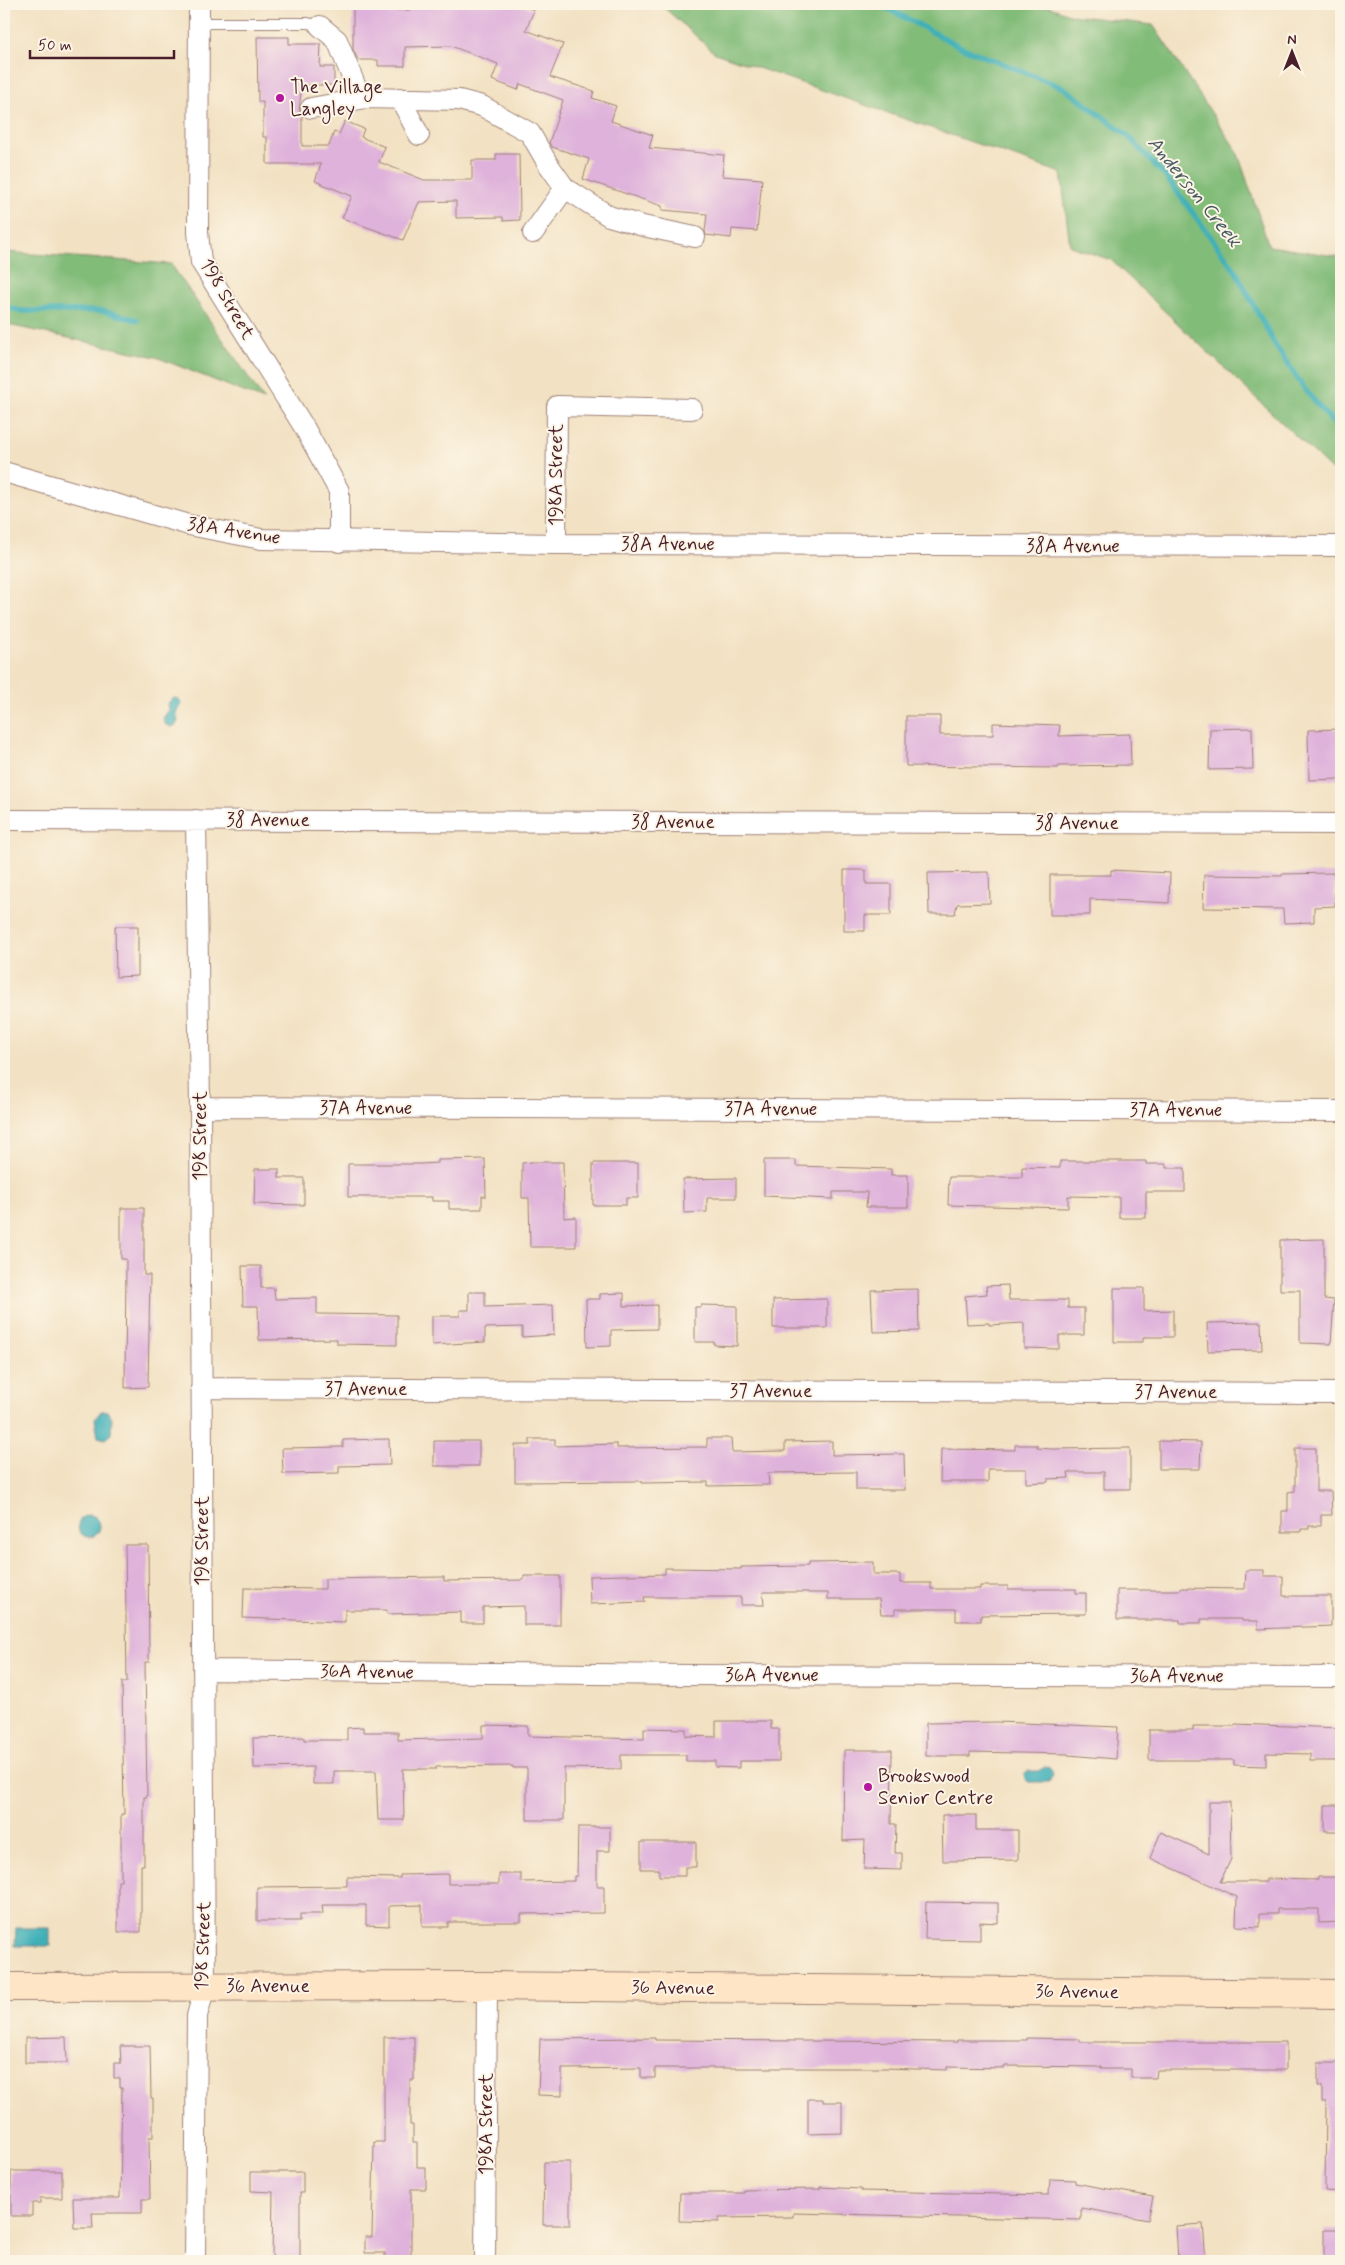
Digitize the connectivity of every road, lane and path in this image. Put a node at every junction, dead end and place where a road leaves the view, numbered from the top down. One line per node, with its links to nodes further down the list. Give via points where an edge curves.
1 (199, 13): 2 (lane); 12 (street, 198 Street, via 198,232 201,262 304,427 339,492)
2 (320, 26): 3 (street, via 337,40 356,87)
3 (366, 98): 4 (street); 5 (street)
4 (400, 98): 6 (street); 7 (street, via 458,100 482,106 506,118 530,133)
5 (311, 108)
6 (419, 135)
7 (565, 188): 8 (street); 9 (street, via 608,216)
8 (533, 233)
9 (695, 237)
10 (692, 409): 13 (street, 198A Street, via 557,406)
11 (4, 472): 12 (street, 38A Avenue, via 189,525 261,539)
12 (339, 542): 13 (street, 38A Avenue)
13 (556, 544): 14 (street, 38A Avenue)
14 (1341, 546)
15 (4, 820): 16 (street, 38 Avenue)
16 (196, 820): 17 (street, 38 Avenue); 18 (street, 198 Street)
17 (1341, 824)
18 (200, 1107): 19 (street, 37A Avenue); 20 (street, 198 Street)
19 (1341, 1111)
20 (201, 1388): 21 (street, 37 Avenue); 22 (street, 198 Street)
21 (1341, 1393)
22 (203, 1670): 23 (street, 36A Avenue); 24 (street, 198 Street)
23 (1341, 1677)
24 (205, 1986): 25 (main road, 36 Avenue); 26 (main road, 36 Avenue); 28 (street, 198 Street, via 197,2016)
25 (487, 1986): 27 (main road, 36 Avenue); 29 (street, 198A Street)
26 (4, 1987)
27 (1341, 1994)
28 (194, 2261)
29 (485, 2261)

